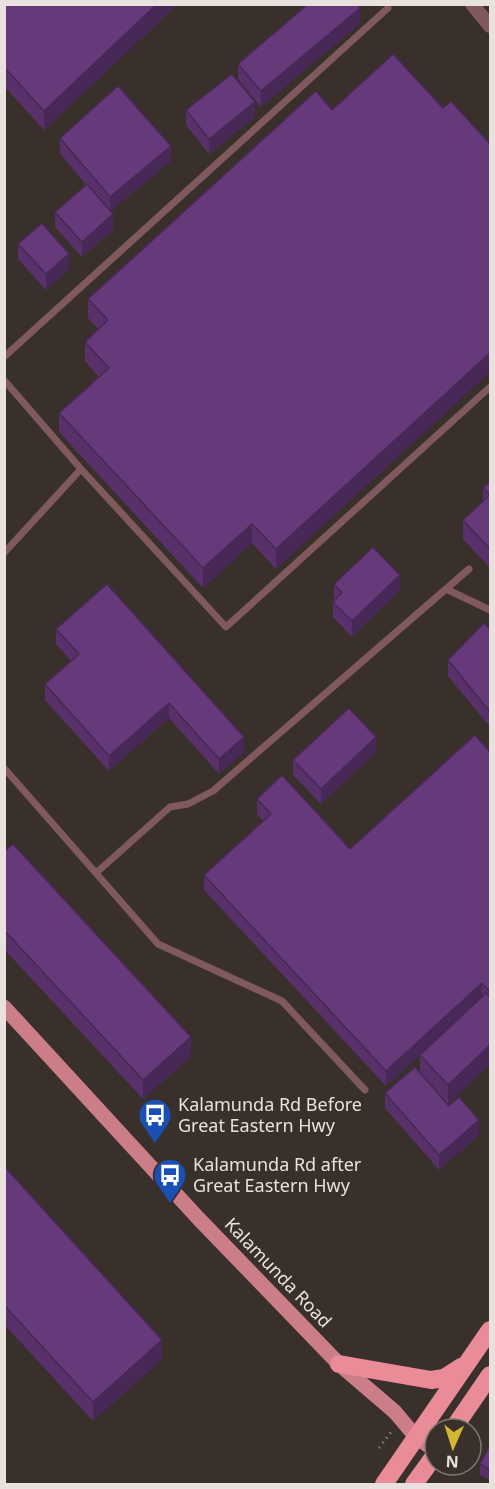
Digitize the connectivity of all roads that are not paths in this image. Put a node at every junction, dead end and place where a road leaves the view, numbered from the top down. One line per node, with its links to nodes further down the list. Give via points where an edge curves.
1 (472, 4): 3 (street)
2 (388, 8): 4 (lane)
3 (490, 26)
4 (4, 357)
5 (4, 380): 7 (lane)
6 (490, 387): 7 (lane, via 226,627)
7 (81, 469): 8 (lane)
8 (4, 553)
9 (469, 569): 10 (lane)
10 (446, 589): 11 (lane); 13 (lane, via 213,791 188,804 170,807)
11 (490, 610)
12 (4, 768): 13 (lane)
13 (96, 873): 15 (lane, via 158,944 282,1001)
14 (4, 1007): 17 (main road, Kalamunda Road)
15 (365, 1090)
16 (490, 1330): 18 (highway)
17 (339, 1364): 18 (highway, via 430,1380 444,1378); 21 (main road, Kalamunda Road, via 395,1412)
18 (466, 1364): 21 (highway)
19 (489, 1379): 20 (highway)
20 (462, 1417)
21 (416, 1437): 22 (main road, Kalamunda Road); 24 (highway)
22 (423, 1443)
23 (423, 1471): 25 (highway)
24 (384, 1485)
25 (414, 1485)

